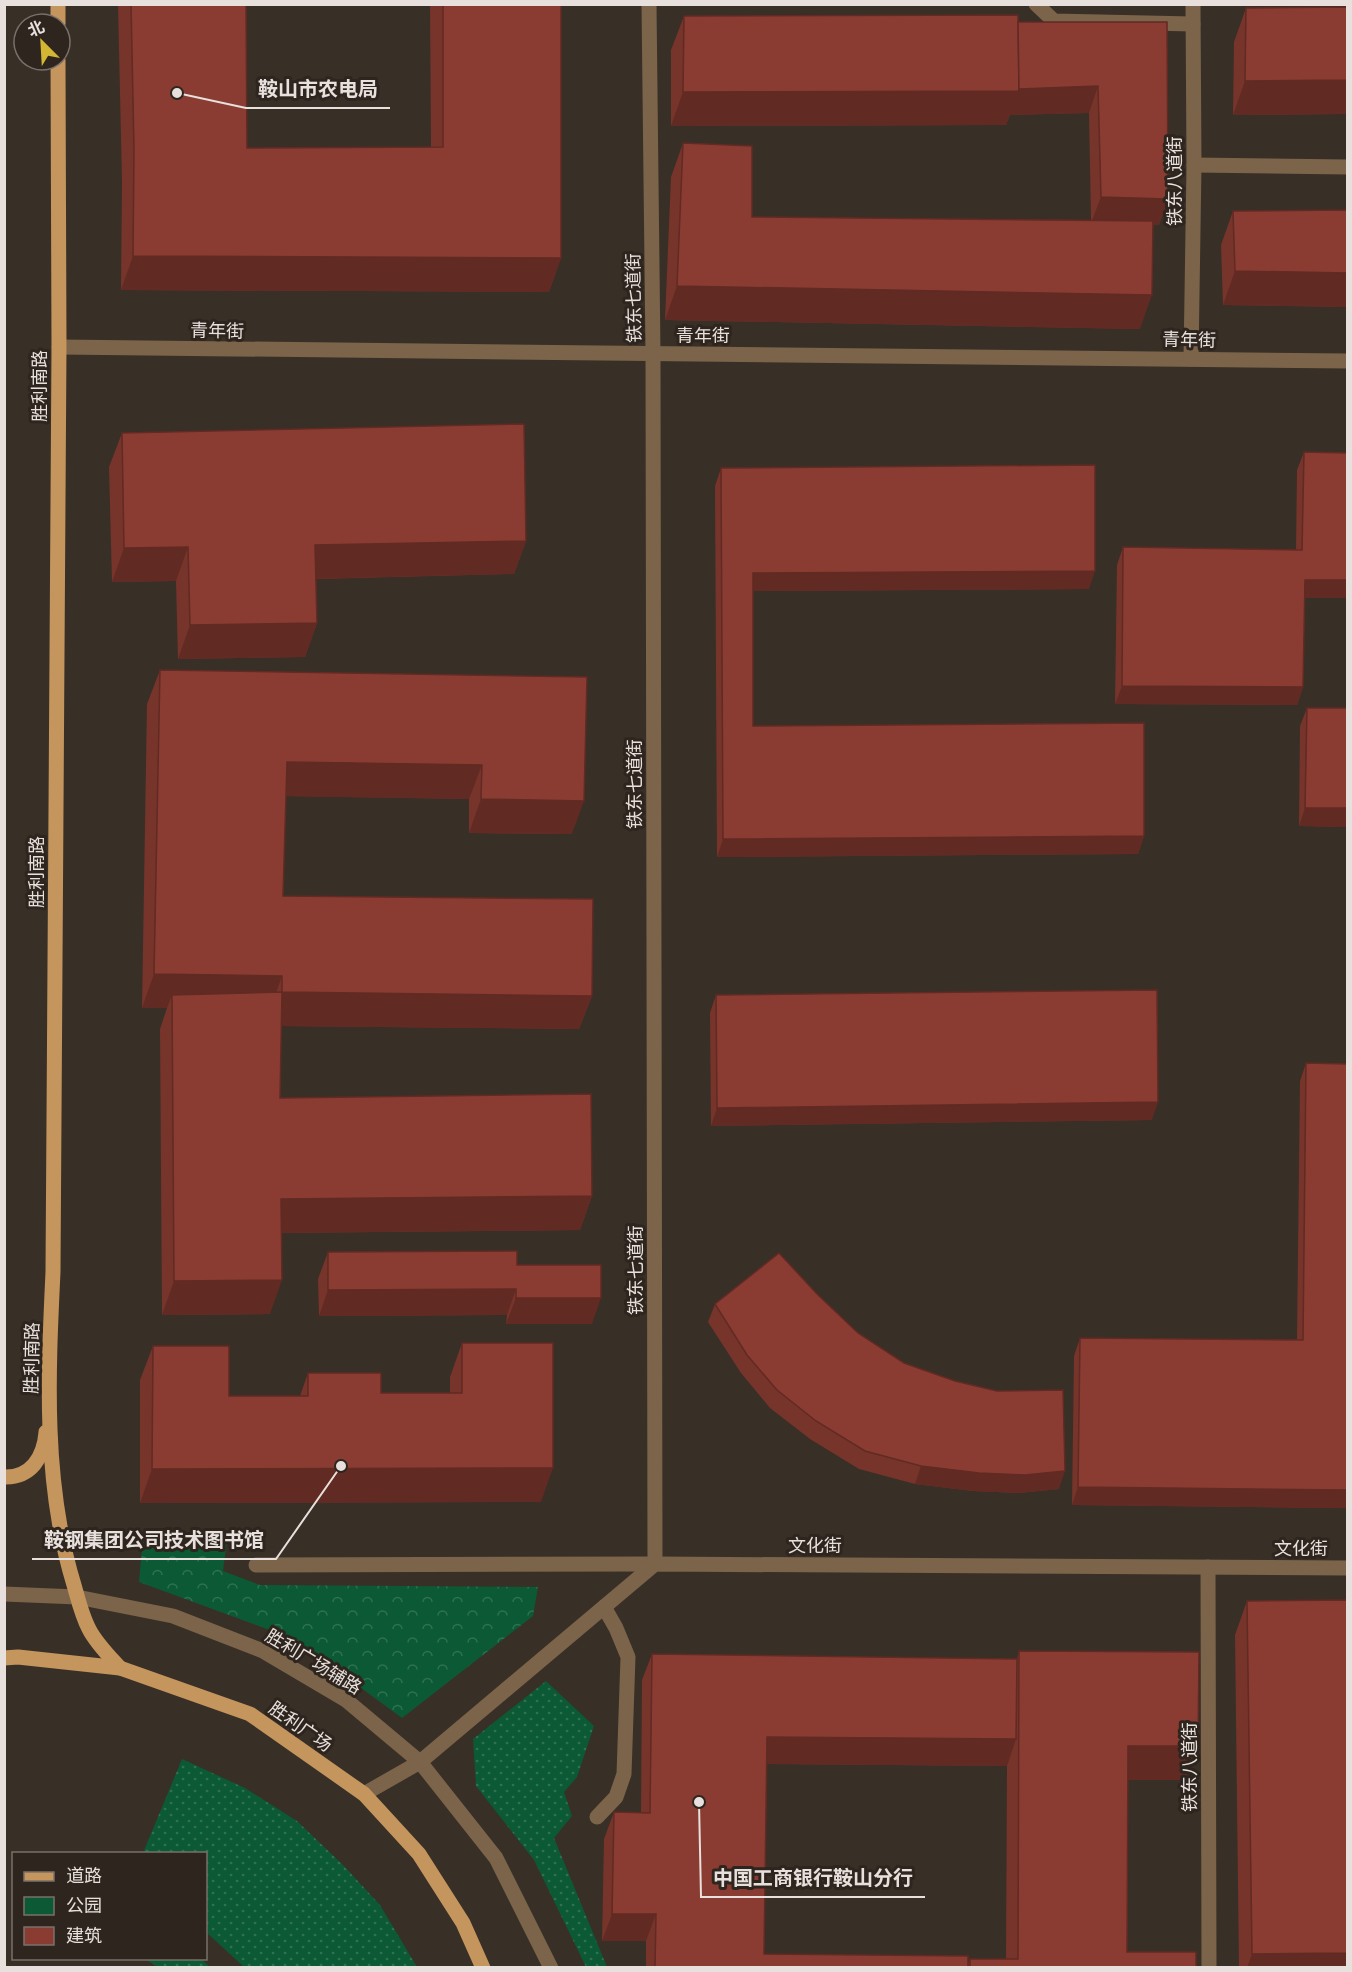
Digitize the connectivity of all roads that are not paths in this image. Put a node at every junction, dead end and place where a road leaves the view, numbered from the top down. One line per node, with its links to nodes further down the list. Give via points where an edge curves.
1 (649, 4): 9 (street, 铁东七道街)
2 (1036, 4): 4 (street, via 1054,21)
3 (1193, 4): 4 (street, 铁东八道街)
4 (1193, 24): 6 (street, 铁东八道街)
5 (58, 72): 8 (main road, 胜利南路)
6 (1194, 165): 7 (street); 10 (street, 铁东八道街)
7 (1347, 167)
8 (59, 348): 9 (street, 青年街); 12 (main road, 胜利南路, via 53,1272)
9 (653, 354): 10 (street, 青年街); 14 (street, 铁东七道街)
10 (1191, 359): 11 (street, 青年街)
11 (1347, 361)
12 (48, 1381): 13 (main road, via 45,1437 40,1454 27,1472); 19 (main road, 胜利南路, via 57,1502)
13 (4, 1477)
14 (655, 1564): 15 (street, 文化街); 16 (street, 文化街); 20 (street)
15 (256, 1565)
16 (1208, 1567): 17 (street, 文化街); 28 (street, 铁东八道街)
17 (1347, 1568)
18 (4, 1594): 19 (street, 胜利广场辅路)
19 (77, 1597): 22 (main road, 胜利南路, via 88,1629); 23 (street, 胜利广场辅路, via 173,1616 263,1651 346,1700)
20 (604, 1607): 23 (street); 25 (street, via 628,1658 624,1774 616,1797)
21 (4, 1658): 22 (main road, 胜利广场)
22 (120, 1668): 24 (main road, 胜利广场, via 250,1714)
23 (420, 1762): 24 (street); 27 (street, 胜利广场辅路, via 496,1857)
24 (364, 1794): 26 (main road, 胜利广场, via 419,1854 464,1923)
25 (597, 1817)
26 (483, 1968)
27 (551, 1968)
28 (1209, 1968)

